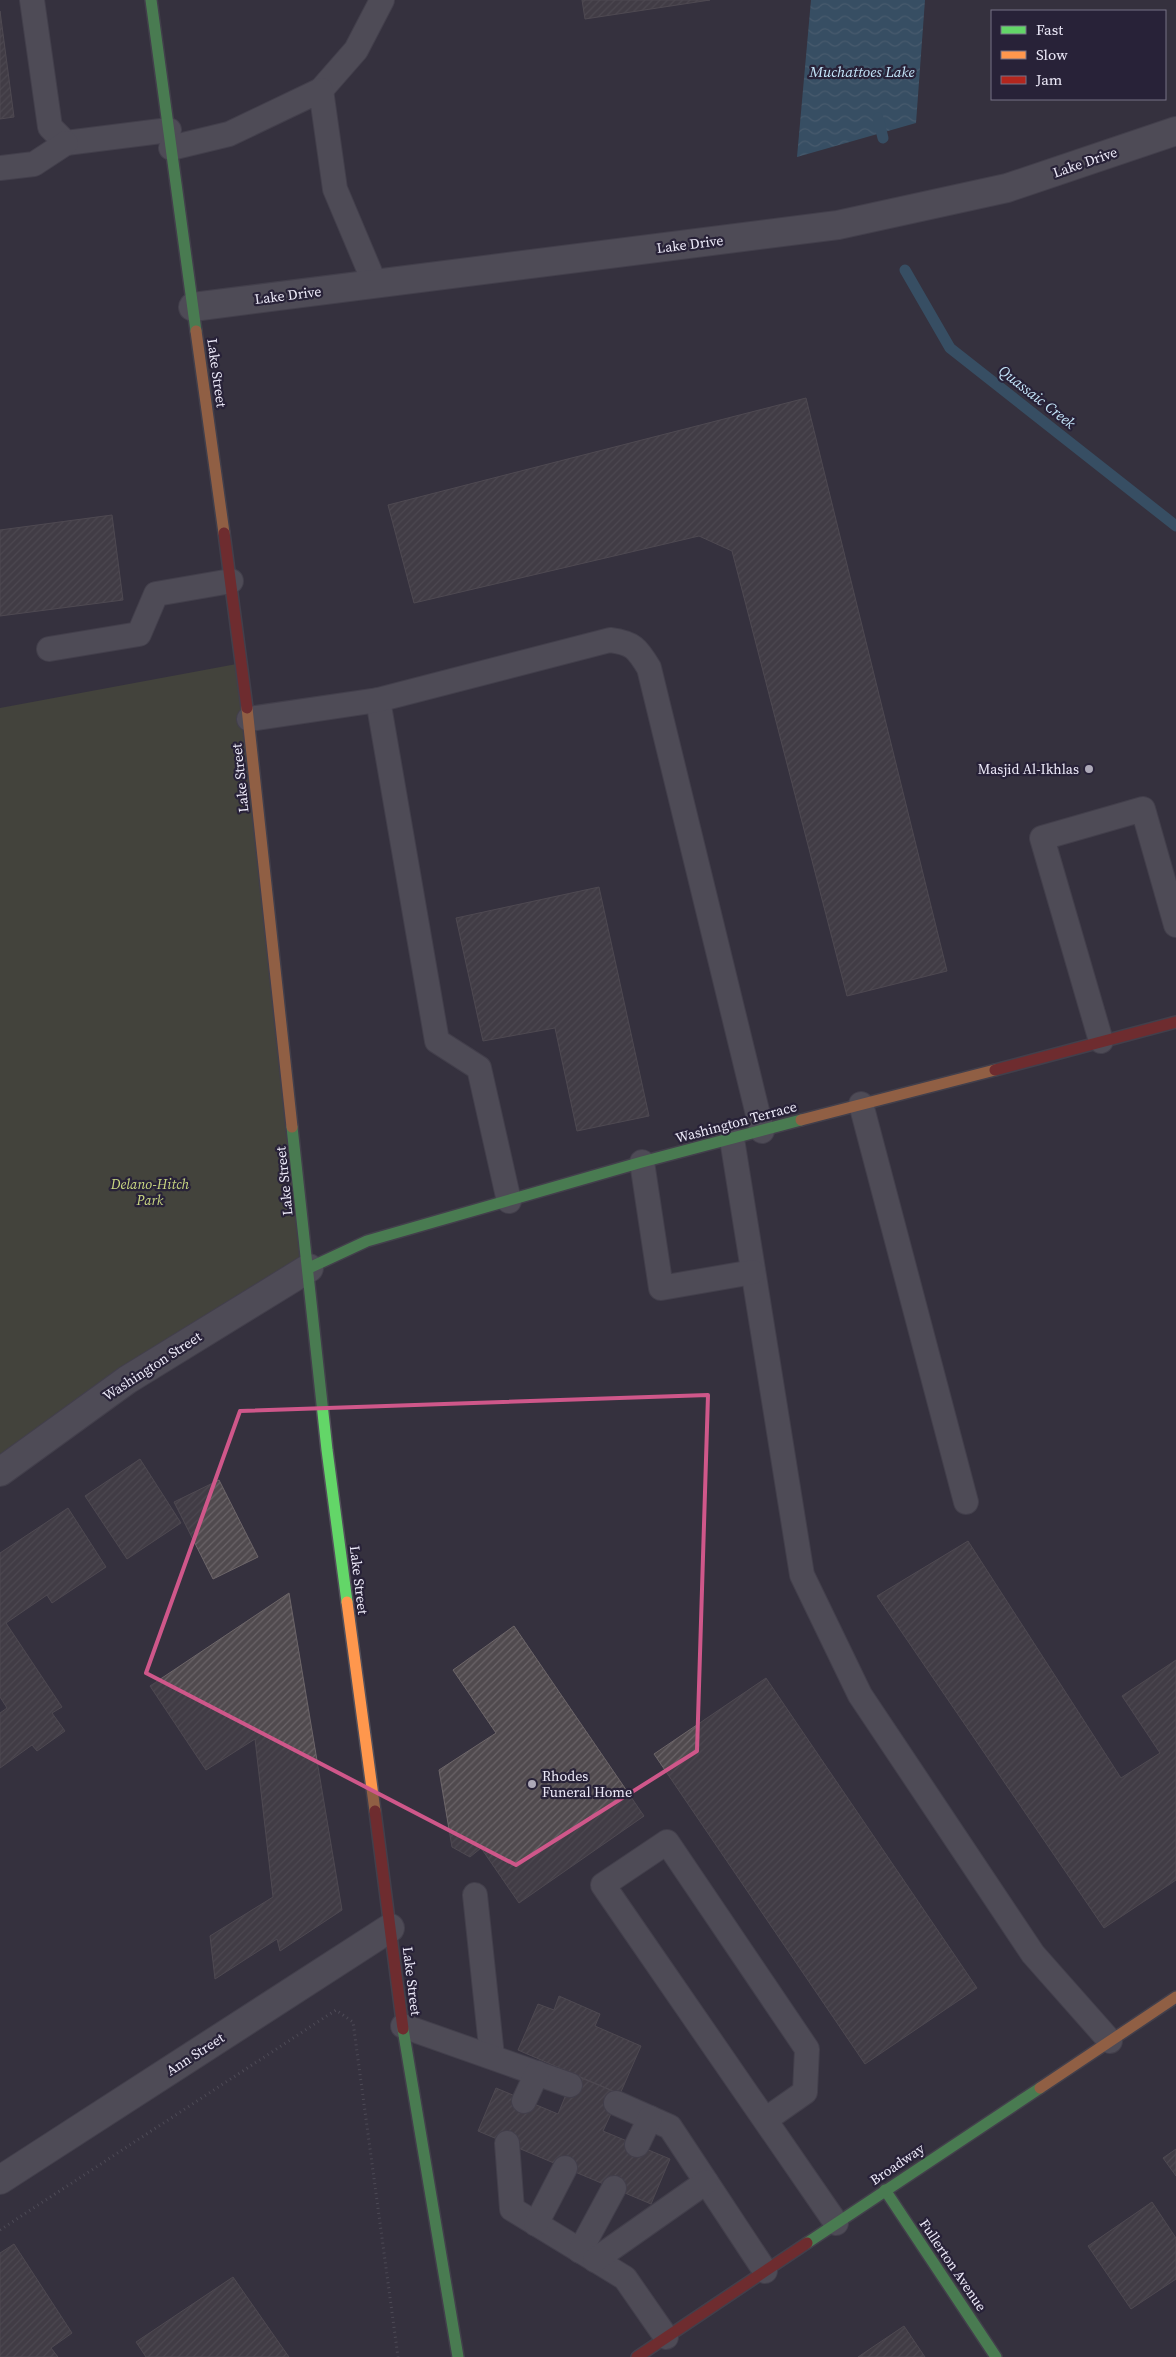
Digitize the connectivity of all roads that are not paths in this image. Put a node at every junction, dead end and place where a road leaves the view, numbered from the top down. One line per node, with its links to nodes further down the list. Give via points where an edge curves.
1 (32, 0): 7 (lane, via 50,126)
2 (151, 0): 6 (main road, Lake Street)
3 (382, 0): 4 (lane, via 356,50)
4 (321, 90): 6 (lane, via 229,134); 9 (lane, via 335,188)
5 (1176, 131): 9 (street, Lake Drive, via 1008,188 838,225)
6 (170, 139): 7 (lane); 10 (main road, Lake Street)
7 (66, 143): 8 (lane, via 34,164)
8 (0, 168)
9 (376, 284): 10 (street, Lake Drive)
10 (193, 308): 11 (main road, Lake Street)
11 (231, 581): 12 (lane, via 156,594 139,634); 14 (main road, Lake Street)
12 (49, 649)
13 (378, 700): 14 (lane); 19 (lane, via 610,640 629,643 641,653 650,668); 22 (lane, via 437,1041 479,1068)
14 (249, 719): 23 (main road, Lake Street)
15 (1176, 925): 17 (lane, via 1142,809 1042,838)
16 (1176, 1022): 17 (main road, Washington Terrace)
17 (1102, 1041): 18 (main road, Washington Terrace)
18 (860, 1104): 19 (main road, Washington Terrace); 26 (lane)
19 (762, 1131): 20 (main road, Washington Terrace)
20 (732, 1139): 21 (main road, Washington Terrace); 24 (lane)
21 (642, 1162): 22 (main road, Washington Terrace); 24 (lane, via 661,1288)
22 (509, 1202): 23 (main road, Washington Terrace, via 367,1241)
23 (309, 1268): 25 (street, Washington Street, via 127,1380); 28 (main road, Lake Street, via 327,1450)
24 (753, 1272): 31 (lane, via 802,1575 860,1695 1033,1954)
25 (0, 1472)
26 (966, 1502)
27 (475, 1895): 32 (lane)
28 (390, 1928): 30 (main road, Lake Street); 42 (street, Ann Street)
29 (1176, 1997): 31 (main road, Broadway)
30 (403, 2026): 32 (lane); 51 (main road, Lake Street)
31 (1110, 2041): 45 (main road, Broadway)
32 (492, 2056): 33 (lane)
33 (537, 2073): 34 (lane); 35 (lane)
34 (570, 2084)
35 (524, 2101)
36 (616, 2102): 37 (lane)
37 (650, 2118): 40 (lane); 43 (lane, via 670,2127)
38 (765, 2120): 38 (lane, via 603,1885 667,1842 807,2048 805,2092); 46 (lane)
39 (507, 2143): 47 (lane, via 512,2209)
40 (637, 2145)
41 (565, 2168): 47 (lane)
42 (0, 2180)
43 (706, 2182): 48 (lane); 49 (lane)
44 (614, 2188): 48 (lane)
45 (886, 2190): 46 (main road, Broadway); 53 (main road, Fullerton Avenue)
46 (836, 2223): 49 (main road, Broadway)
47 (536, 2224): 48 (lane)
48 (588, 2256): 50 (lane, via 625,2278)
49 (765, 2271): 50 (main road, Broadway)
50 (666, 2337): 52 (main road, Broadway)
51 (458, 2357)
52 (636, 2357)
53 (996, 2357)

